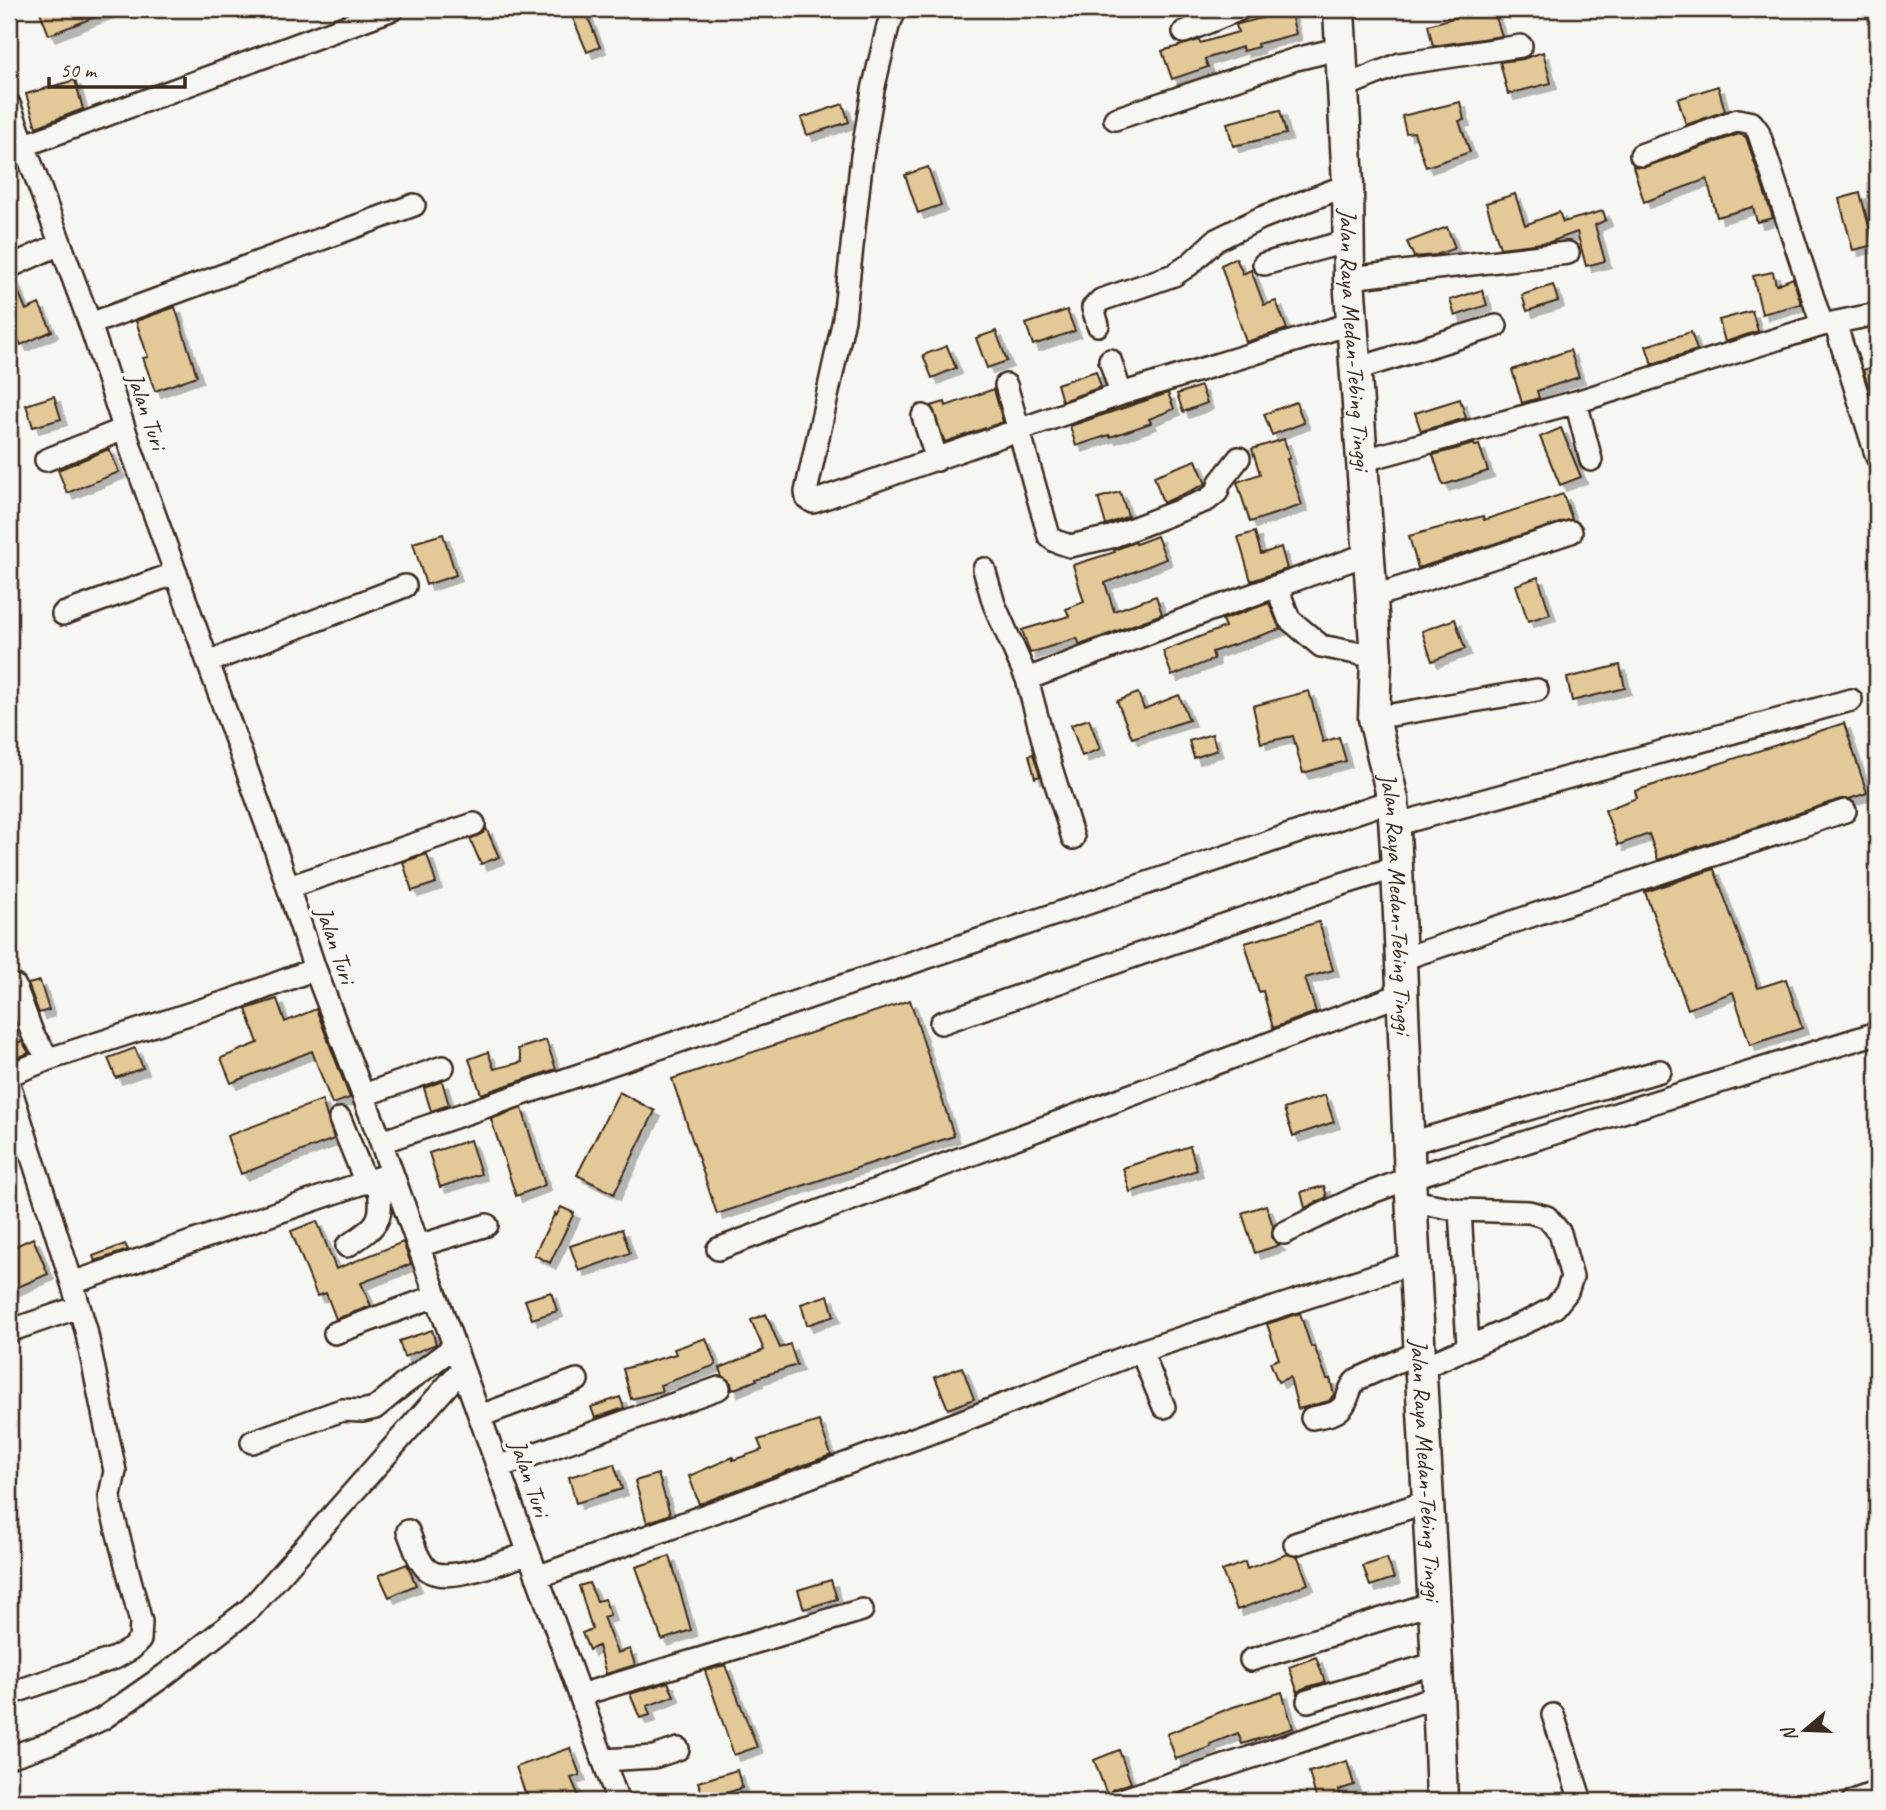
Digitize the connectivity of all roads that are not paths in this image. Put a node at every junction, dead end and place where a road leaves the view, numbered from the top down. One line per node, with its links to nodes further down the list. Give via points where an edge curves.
1 (393, 9): 11 (street)
2 (896, 9): 38 (street, via 873,90 844,319 807,498 813,502)
3 (1240, 9): 5 (street)
4 (1339, 9): 7 (highway, Jalan Raya Medan-Tebing Tinggi)
5 (1184, 32)
6 (1521, 46): 8 (street, via 1400,64)
7 (1342, 48): 8 (highway, Jalan Raya Medan-Tebing Tinggi); 10 (street)
8 (1342, 87): 13 (highway, Jalan Raya Medan-Tebing Tinggi)
9 (9, 104): 11 (street, Jalan Turi)
10 (1115, 119)
11 (16, 148): 16 (street, Jalan Turi)
12 (1641, 155): 24 (street, via 1738,120 1752,123)
13 (1348, 185): 15 (highway, Jalan Raya Medan-Tebing Tinggi); 25 (street, via 1216,240 1174,275 1101,300 1093,309)
14 (414, 205): 23 (street)
15 (1348, 241): 18 (street); 20 (highway, Jalan Raya Medan-Tebing Tinggi)
16 (60, 244): 19 (street); 23 (street, Jalan Turi)
17 (1568, 253): 20 (street)
18 (1264, 264)
19 (9, 267)
20 (1349, 278): 22 (highway, Jalan Raya Medan-Tebing Tinggi)
21 (1877, 314): 24 (street)
22 (1353, 323): 28 (highway, Jalan Raya Medan-Tebing Tinggi); 30 (street)
23 (90, 324): 33 (street, Jalan Turi)
24 (1828, 324): 31 (street); 35 (street)
25 (1098, 325)
26 (1496, 326): 28 (street)
27 (1110, 360): 30 (street)
28 (1356, 369): 40 (highway, Jalan Raya Medan-Tebing Tinggi)
29 (1006, 385): 34 (street)
30 (1121, 394): 34 (street)
31 (1576, 402): 39 (street); 40 (street)
32 (923, 416): 38 (street)
33 (124, 429): 37 (street); 44 (street, Jalan Turi)
34 (1020, 429): 36 (street, via 1049,536 1070,546 1111,537 1207,500); 38 (street)
35 (1877, 457)
36 (1239, 458)
37 (46, 460)
38 (937, 460)
39 (1591, 460)
40 (1361, 461): 42 (highway, Jalan Raya Medan-Tebing Tinggi)
41 (1571, 532): 47 (street)
42 (1368, 554): 45 (street); 47 (highway, Jalan Raya Medan-Tebing Tinggi)
43 (984, 569): 51 (street, via 994,604)
44 (176, 573): 48 (street); 50 (street, Jalan Turi)
45 (1281, 585): 49 (street, via 1289,619 1321,646); 51 (street)
46 (405, 586): 50 (street)
47 (1372, 597): 49 (highway, Jalan Raya Medan-Tebing Tinggi)
48 (63, 614)
49 (1376, 657): 54 (highway, Jalan Raya Medan-Tebing Tinggi)
50 (208, 662): 60 (street, Jalan Turi)
51 (1027, 678): 58 (street)
52 (1537, 690): 54 (street)
53 (1851, 700): 56 (street)
54 (1374, 718): 56 (highway, Jalan Raya Medan-Tebing Tinggi)
55 (1845, 811): 61 (street)
56 (1393, 812): 59 (highway, Jalan Raya Medan-Tebing Tinggi); 72 (street)
57 (474, 824): 60 (street)
58 (1073, 838)
59 (1397, 867): 61 (highway, Jalan Raya Medan-Tebing Tinggi); 65 (street)
60 (289, 887): 62 (street, Jalan Turi)
61 (1402, 960): 64 (highway, Jalan Raya Medan-Tebing Tinggi)
62 (315, 969): 67 (street); 70 (street, Jalan Turi)
63 (15, 986): 67 (street, via 33,1035)
64 (1402, 994): 73 (highway, Jalan Raya Medan-Tebing Tinggi); 81 (street)
65 (941, 1023)
66 (1877, 1033): 75 (street)
67 (49, 1059): 83 (street, via 11,1074 9,1084)
68 (443, 1067): 70 (street)
69 (1660, 1071): 73 (street)
70 (363, 1095): 72 (street, Jalan Turi)
71 (340, 1119): 74 (street)
72 (381, 1142): 74 (street, Jalan Turi)
73 (1410, 1143): 75 (highway, Jalan Raya Medan-Tebing Tinggi)
74 (379, 1179): 79 (street, via 379,1221); 80 (street, Jalan Turi); 83 (street)
75 (1411, 1189): 76 (street); 78 (street, via 1356,1198); 82 (highway, Jalan Raya Medan-Tebing Tinggi)
76 (1460, 1210): 88 (street); 88 (street, via 1529,1212 1547,1217 1560,1233 1572,1277 1567,1293 1555,1307)
77 (487, 1225): 80 (street)
78 (1284, 1233)
79 (347, 1246)
80 (418, 1246): 84 (street, Jalan Turi)
81 (718, 1249)
82 (1416, 1262): 90 (street); 91 (highway, Jalan Raya Medan-Tebing Tinggi)
83 (72, 1283): 85 (street)
84 (436, 1296): 87 (street); 89 (street, Jalan Turi)
85 (79, 1307): 86 (street); 109 (street, via 115,1471 111,1507 141,1622 140,1640 115,1658)
86 (9, 1331)
87 (335, 1333)
88 (1468, 1346): 91 (street)
89 (454, 1347): 92 (street, Jalan Turi); 98 (street, via 375,1408 342,1410)
90 (1141, 1352): 95 (street); 104 (street)
91 (1421, 1360): 97 (street, via 1358,1379 1339,1410); 100 (highway, Jalan Raya Medan-Tebing Tinggi)
92 (462, 1369): 96 (street, Jalan Turi); 115 (street, via 251,1608 102,1719)
93 (577, 1380): 96 (street)
94 (719, 1388): 99 (street)
95 (1164, 1407)
96 (480, 1416): 99 (street, Jalan Turi)
97 (1312, 1418)
98 (252, 1442)
99 (498, 1467): 103 (street, Jalan Turi)
100 (1427, 1502): 102 (street); 105 (highway, Jalan Raya Medan-Tebing Tinggi)
101 (408, 1531): 103 (street, via 423,1565 439,1576)
102 (1294, 1544)
103 (528, 1554): 104 (street, Jalan Turi)
104 (537, 1577): 110 (street, Jalan Turi)
105 (1433, 1603): 107 (street); 108 (highway, Jalan Raya Medan-Tebing Tinggi)
106 (862, 1611): 110 (street)
107 (1251, 1660)
108 (1437, 1663): 111 (highway, Jalan Raya Medan-Tebing Tinggi); 112 (street)
109 (9, 1694)
110 (580, 1695): 116 (street, Jalan Turi)
111 (1438, 1696): 119 (street); 120 (highway, Jalan Raya Medan-Tebing Tinggi)
112 (1308, 1701)
113 (1553, 1715): 121 (street)
114 (678, 1749): 116 (street)
115 (9, 1757)
116 (604, 1760): 118 (street, Jalan Turi)
117 (1877, 1792): 122 (street)
118 (618, 1801)
119 (1118, 1801)
120 (1442, 1801)
121 (1581, 1801)
122 (1853, 1801)

